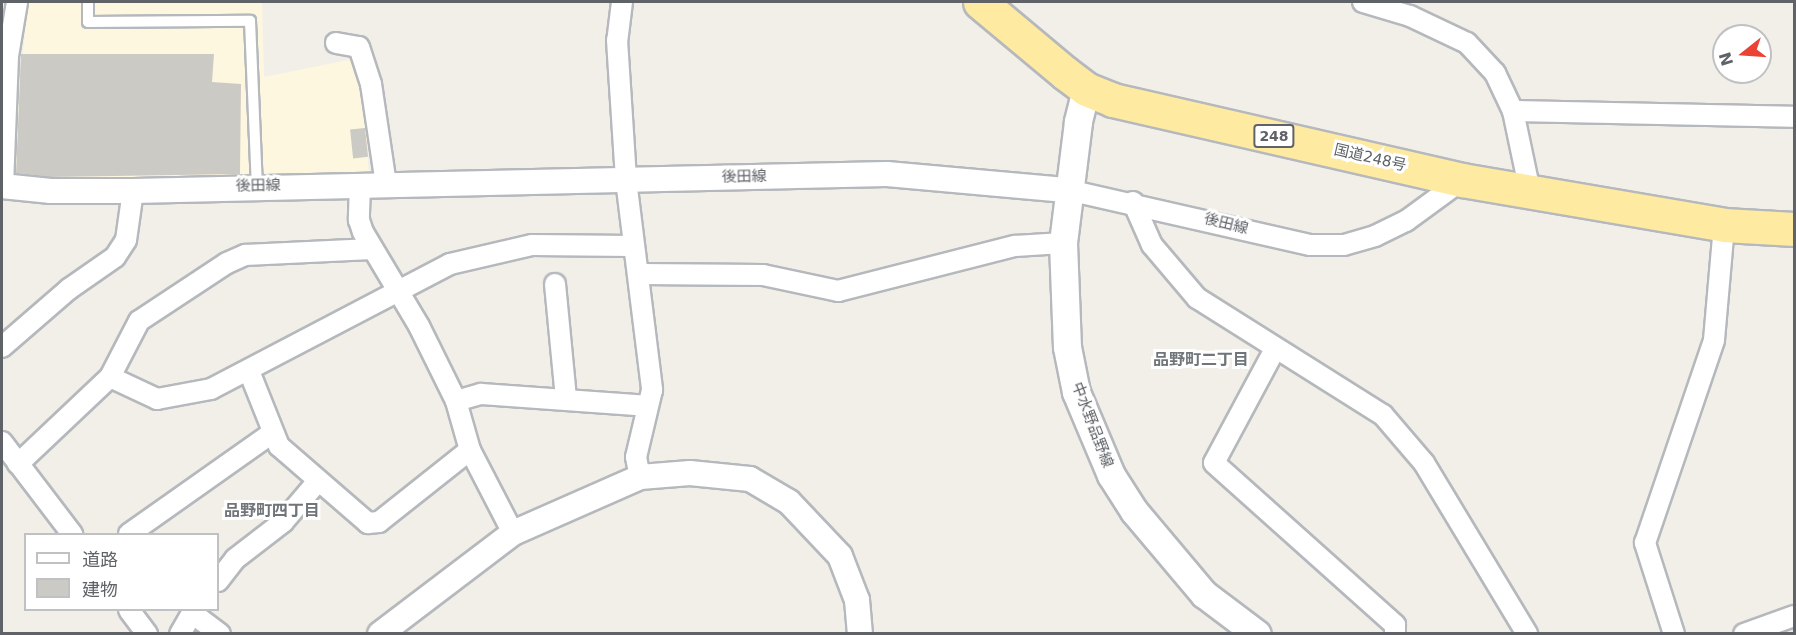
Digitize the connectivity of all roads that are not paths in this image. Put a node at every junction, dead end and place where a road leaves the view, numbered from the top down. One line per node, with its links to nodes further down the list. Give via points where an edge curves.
1 (17, 2): 16 (street, via 8,56)
2 (88, 2): 14 (lane, via 88,22 250,21)
3 (622, 2): 11 (street, via 617,40)
4 (980, 2): 8 (highway, 国道248号 / 248)
5 (1363, 2): 6 (street)
6 (1414, 9): 9 (street, via 1467,43 1495,73)
7 (336, 42): 13 (street, via 359,47 371,84)
8 (1086, 89): 12 (highway, 国道248号 / 248, via 1113,100); 17 (main road, 中水野品野線)
9 (1513, 111): 10 (street); 19 (street)
10 (1794, 117)
11 (626, 180): 13 (street, 後田線); 17 (street, 後田線, via 887,174); 24 (street)
12 (1462, 180): 19 (highway, 国道248号 / 248); 20 (street, 後田線, via 1406,221 1344,245 1310,245)
13 (386, 184): 15 (street, 後田線)
14 (257, 185): 15 (street, 後田線); 18 (street, 後田線)
15 (360, 185): 25 (street, via 359,220)
16 (2, 186): 18 (street, 後田線, via 51,192)
17 (1068, 190): 20 (street, 後田線); 23 (main road, 中水野品野線)
18 (133, 191): 29 (street, via 126,240 115,257 69,289)
19 (1530, 192): 21 (highway, 国道248号 / 248)
20 (1134, 202): 30 (street, via 1152,245 1197,298)
21 (1724, 225): 22 (highway, 国道248号 / 248); 57 (street, via 1714,340 1645,543)
22 (1794, 229)
23 (1063, 243): 26 (street, via 1016,246 838,291 763,275 732,278); 54 (main road, 中水野品野線, via 1067,347 1076,392 1111,476 1179,569 1225,612)
24 (633, 246): 26 (street); 28 (street, via 532,245 450,264)
25 (372, 249): 28 (street); 32 (street, via 245,255 227,263 139,321)
26 (639, 274): 35 (street, via 652,390)
27 (555, 284): 33 (street)
28 (395, 291): 31 (street); 34 (street, via 419,326)
29 (2, 347)
30 (1275, 349): 55 (street, via 1214,463 1395,625); 56 (street, via 1383,415 1424,463)
31 (249, 371): 32 (street, via 211,389 157,399); 36 (street)
32 (110, 377): 39 (street)
33 (566, 398): 34 (street, via 481,394); 35 (street)
34 (456, 401): 38 (street)
35 (647, 406): 40 (street, via 636,457)
36 (271, 434): 41 (street); 43 (street)
37 (2, 442): 39 (street)
38 (470, 450): 41 (street, via 379,522 368,523); 44 (street)
39 (18, 464): 42 (street)
40 (640, 477): 44 (street); 53 (street, via 723,473 750,479 789,502 840,556 857,600)
41 (317, 482): 45 (street, via 284,522 235,559)
42 (71, 533)
43 (130, 533)
44 (513, 533): 52 (street)
45 (219, 580)
46 (130, 611): 49 (street)
47 (193, 611): 50 (street); 51 (street)
48 (1794, 616): 58 (street)
49 (147, 633)
50 (180, 633)
51 (220, 633)
52 (380, 633)
53 (860, 633)
54 (1257, 633)
55 (1395, 633)
56 (1527, 633)
57 (1674, 633)
58 (1744, 633)

